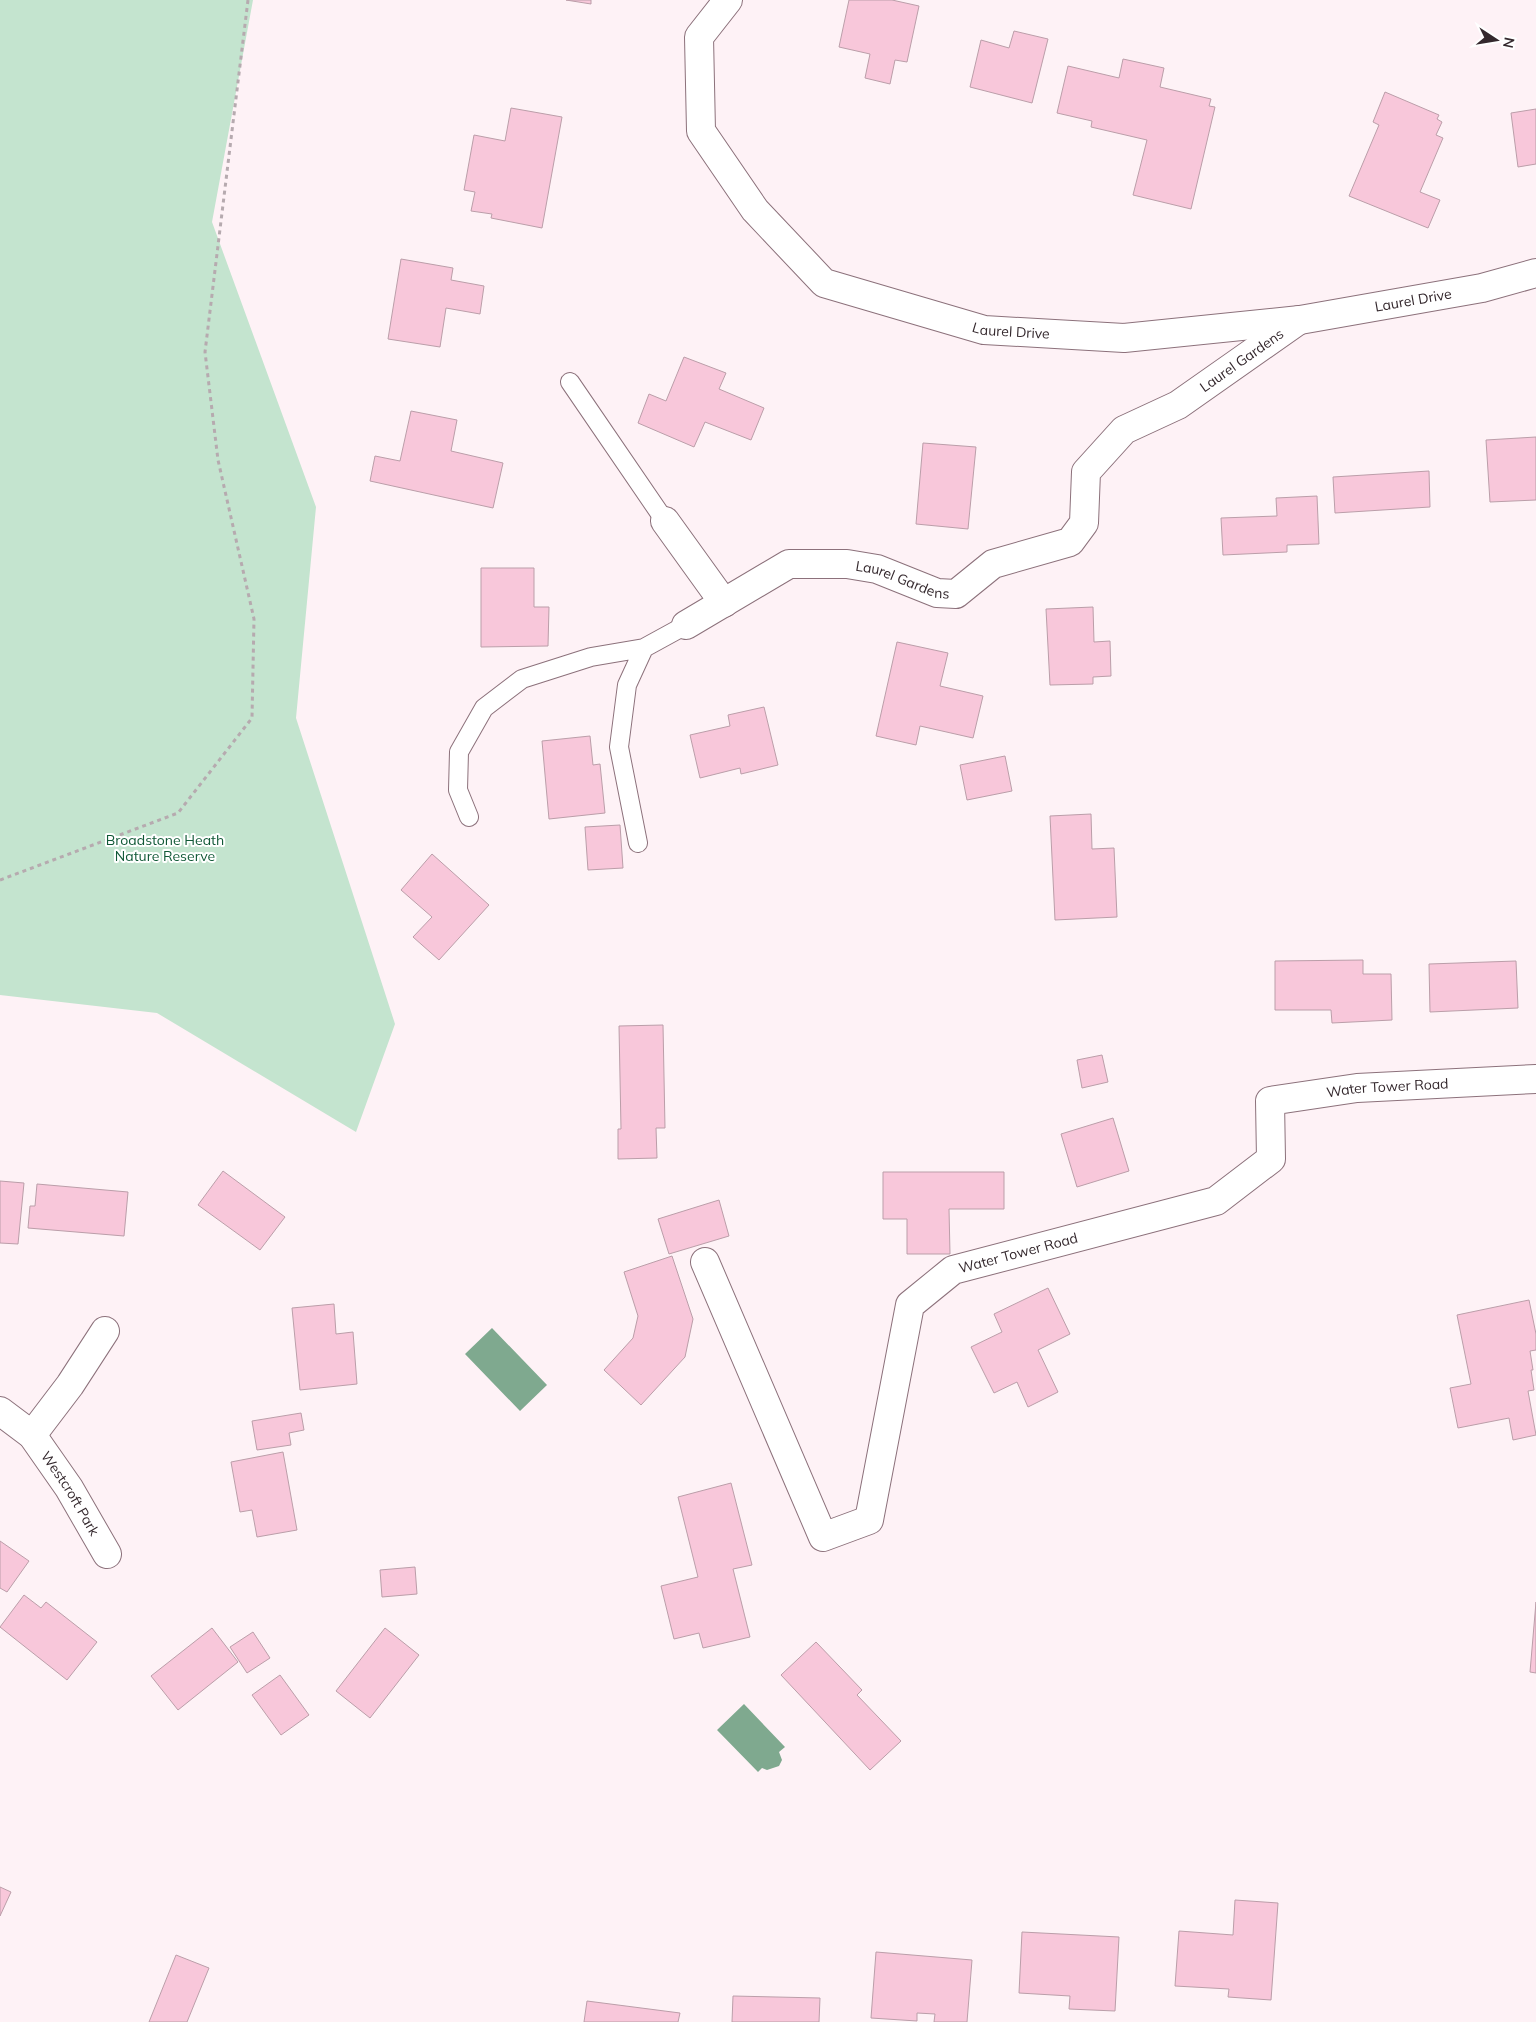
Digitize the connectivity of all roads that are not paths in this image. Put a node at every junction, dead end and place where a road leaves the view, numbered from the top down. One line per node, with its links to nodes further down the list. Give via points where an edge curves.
1 (728, 0): 3 (street, Laurel Drive, via 699,37 701,131 755,210 824,282 984,330 1124,338)
2 (1536, 273): 3 (street, Laurel Drive, via 1482,288)
3 (1300, 320): 6 (street, Laurel Gardens, via 1178,405 1124,430 1086,472 1084,523 1070,542 994,564 956,594 937,593 877,569 847,564 789,564)
4 (570, 382): 5 (lane)
5 (666, 520): 6 (street)
6 (724, 603): 7 (street, Laurel Gardens)
7 (686, 625): 8 (lane)
8 (644, 648): 9 (lane, via 591,657 522,679 484,708 459,752 458,790); 10 (lane, via 627,686 618,747)
9 (469, 817)
10 (638, 843)
11 (1536, 1079): 12 (street, Water Tower Road, via 1357,1088 1270,1100 1271,1158 1216,1200 953,1270 910,1305 869,1520 823,1537)
12 (705, 1262)
13 (105, 1331): 15 (street)
14 (0, 1411): 15 (street, Westcroft Park)
15 (32, 1436): 16 (street, Westcroft Park, via 69,1488)
16 (107, 1554)

